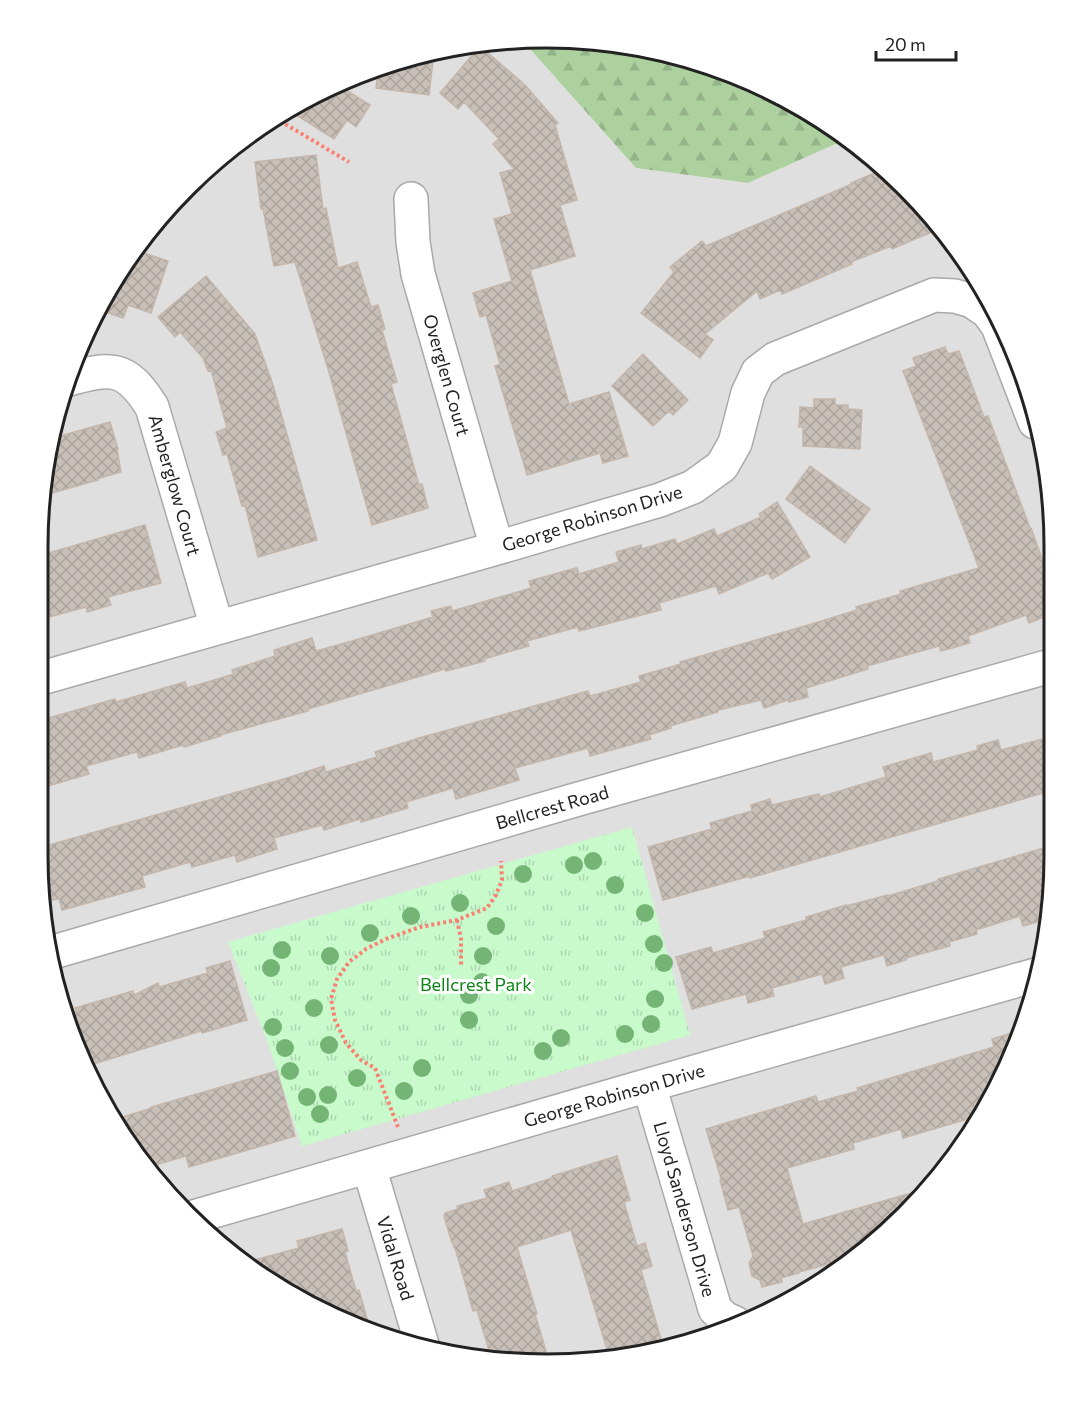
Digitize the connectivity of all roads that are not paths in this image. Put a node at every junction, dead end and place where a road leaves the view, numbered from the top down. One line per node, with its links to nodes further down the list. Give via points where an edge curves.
1 (411, 199): 4 (street, Overglen Court, via 418,274)
2 (984, 309): 4 (street, George Robinson Drive, via 955,296 934,295 775,359 758,372 735,442 722,466 693,487)
3 (78, 377): 5 (street, Amberglow Court, via 113,371 141,389 153,407)
4 (498, 548): 5 (street, George Robinson Drive)
5 (217, 627): 7 (street, George Robinson Drive)
6 (1044, 668): 8 (street, Bellcrest Road)
7 (48, 676)
8 (57, 950)
9 (1029, 977): 10 (street, George Robinson Drive)
10 (649, 1085): 11 (street, George Robinson Drive); 13 (street, Lloyd Sanderson Drive, via 715,1309)
11 (369, 1167): 12 (street, George Robinson Drive); 14 (street, Vidal Road)
12 (201, 1215)
13 (728, 1320)
14 (420, 1338)

